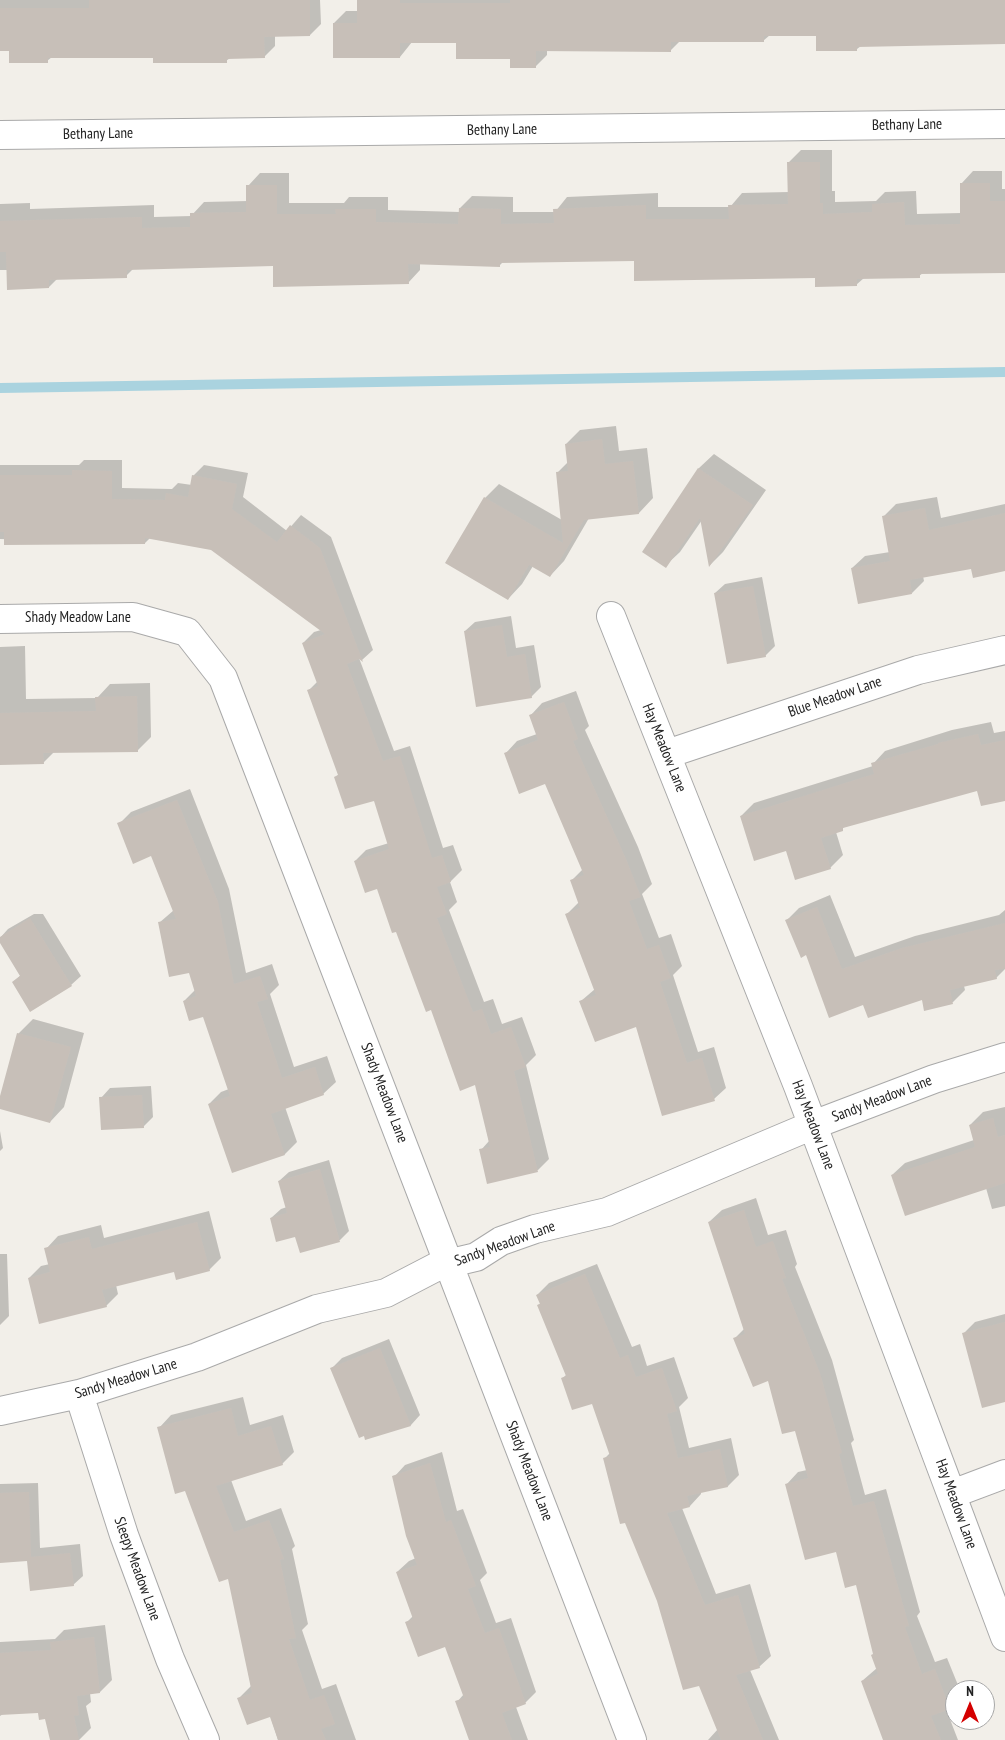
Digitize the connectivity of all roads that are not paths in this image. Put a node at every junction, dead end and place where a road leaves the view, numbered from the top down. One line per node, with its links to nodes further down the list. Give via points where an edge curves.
1 (1005, 124): 2 (street, Bethany Lane)
2 (0, 135)
3 (611, 616): 6 (street, Hay Meadow Lane)
4 (0, 619): 9 (street, Shady Meadow Lane, via 133,617 187,632 223,678)
5 (1005, 650): 6 (street, Blue Meadow Lane, via 918,670)
6 (667, 754): 8 (street, Hay Meadow Lane)
7 (1005, 1057): 8 (street, Sandy Meadow Lane, via 934,1079)
8 (813, 1125): 9 (street, Sandy Meadow Lane, via 607,1212 535,1230 502,1242 476,1257); 13 (street, Hay Meadow Lane)
9 (450, 1264): 10 (street, Sandy Meadow Lane, via 438,1266 386,1293 317,1309 197,1357); 16 (street, Shady Meadow Lane)
10 (80, 1394): 11 (street, Sandy Meadow Lane); 15 (street, Sleepy Meadow Lane, via 124,1535 170,1659)
11 (0, 1411)
12 (1005, 1474): 13 (street)
13 (952, 1494): 14 (street, Hay Meadow Lane)
14 (1005, 1637)
15 (205, 1740)
16 (632, 1740)

